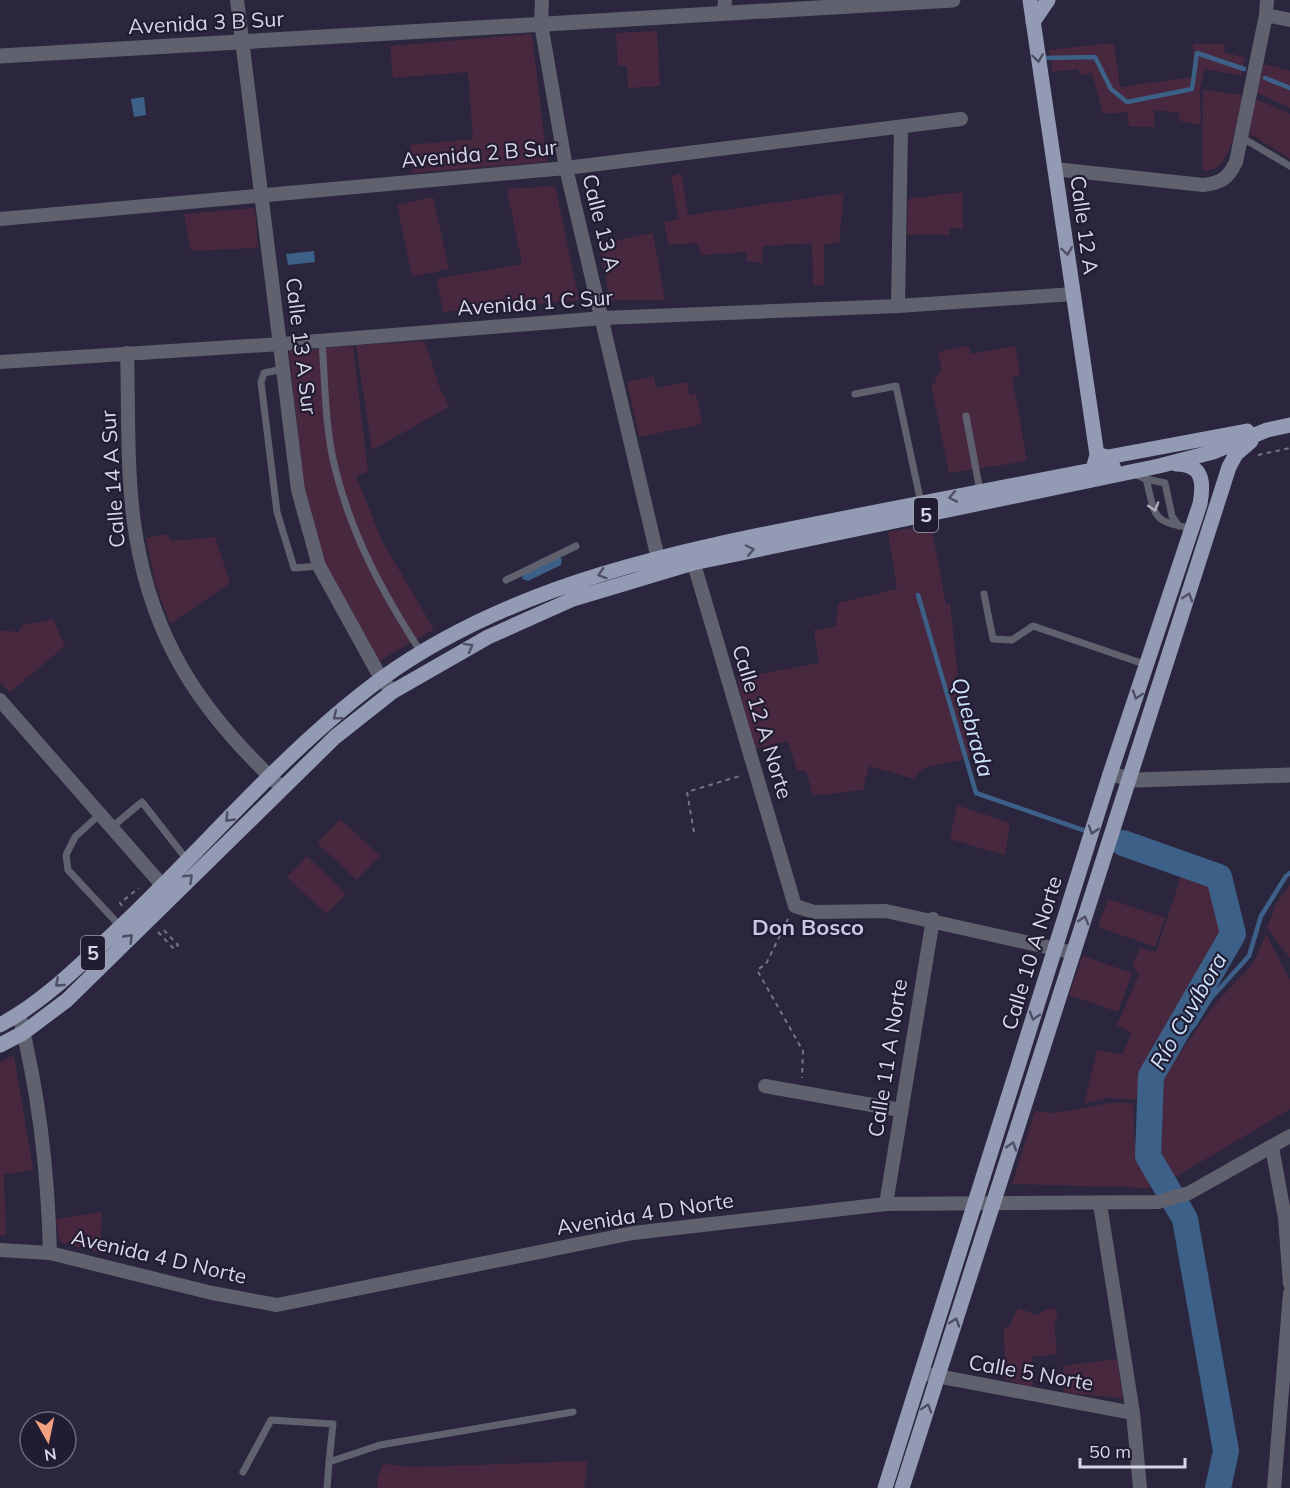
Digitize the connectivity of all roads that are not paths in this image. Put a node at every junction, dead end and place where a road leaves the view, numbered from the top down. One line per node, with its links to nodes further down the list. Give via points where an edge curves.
1 (237, 0): 12 (street, Calle 13 A Sur)
2 (542, 0): 11 (street, Calle 13 A)
3 (953, 0): 7 (street, Avenida 3 B Sur)
4 (1030, 0): 10 (main road, Calle 12 A)
5 (1048, 0): 10 (main road)
6 (1267, 0): 8 (street)
7 (725, 7): 11 (street, Avenida 3 B Sur)
8 (1266, 15): 9 (street); 16 (street)
9 (1290, 20)
10 (1033, 22): 19 (main road, Calle 12 A, one-way to 19)
11 (542, 24): 12 (street, Avenida 3 B Sur); 18 (street, Calle 13 A)
12 (241, 42): 13 (street, Avenida 3 B Sur); 20 (street, Calle 13 A Sur)
13 (0, 56)
14 (961, 119): 15 (street, Avenida 2 B Sur)
15 (901, 127): 18 (street, Avenida 2 B Sur); 23 (street)
16 (1241, 137): 17 (lane); 19 (street, via 1236,162 1228,177 1218,183)
17 (1290, 166)
18 (566, 168): 20 (street, Avenida 2 B Sur); 24 (street, Calle 13 A)
19 (1055, 169): 22 (main road, Calle 12 A, one-way to 22)
20 (260, 197): 21 (street, Avenida 2 B Sur); 26 (street, Calle 13 A Sur)
21 (0, 219)
22 (1073, 294): 23 (street, Avenida 1 C Sur); 35 (main road, Calle 12 A)
23 (898, 306): 24 (street, Avenida 1 C Sur)
24 (603, 318): 25 (street, Avenida 1 C Sur); 45 (street, Calle 13 A)
25 (322, 341): 26 (street, Avenida 1 C Sur); 51 (lane, via 334,467 356,536 380,587)
26 (281, 344): 27 (street, Avenida 1 C Sur); 29 (street, Calle 13 A Sur)
27 (127, 353): 28 (street, Avenida 1 C Sur); 58 (street, Calle 14 A Sur, via 136,533 152,602 166,639 199,698)
28 (0, 362)
29 (284, 369): 46 (street, Calle 13 A Sur, via 298,490); 46 (lane, via 264,373 261,382 277,512 294,568)
30 (855, 394): 41 (lane, via 896,386)
31 (966, 416): 40 (lane)
32 (1290, 425): 33 (main road, 5)
33 (1267, 430): 34 (main road, 5); 35 (main road); 39 (main road, Calle 10 A Norte, via 1236,454)
34 (1213, 452): 35 (main road, 5); 36 (main road, 5); 39 (main road, via 1220,462)
35 (1095, 462): 40 (main road, 5)
36 (1158, 466): 37 (main road, 5); 42 (main road, Calle 10 A Norte, via 1185,464 1201,474 1203,490)
37 (1129, 472): 38 (lane); 44 (main road, 5, one-way to 37)
38 (1146, 479): 42 (lane, via 1165,483 1172,516); 42 (lane, one-way to 42, via 1156,516 1164,524)
39 (1225, 484): 50 (main road, Calle 10 A Norte, one-way to 39)
40 (980, 491): 41 (main road, 5, one-way to 41)
41 (921, 503): 44 (main road, 5)
42 (1186, 527): 49 (main road, Calle 10 A Norte)
43 (576, 546): 47 (lane)
44 (692, 556): 45 (main road, 5); 65 (street, Calle 12 A Norte, via 795,906 814,912 886,911)
45 (660, 565): 51 (main road, 5, one-way to 51, via 591,577 527,601); 54 (main road, 5, one-way to 45, via 530,617)
46 (320, 566): 53 (street, Calle 13 A Sur)
47 (506, 580)
48 (984, 594): 52 (lane, via 993,639 1011,640 1033,626)
49 (1155, 639): 50 (main road); 52 (main road, Calle 10 A Norte)
50 (1170, 652): 59 (main road, Calle 10 A Norte)
51 (422, 654): 53 (main road, 5)
52 (1147, 665): 56 (main road, Calle 10 A Norte, one-way to 56)
53 (382, 679): 54 (street, Calle 13 A Sur); 58 (main road, 5, one-way to 58)
54 (392, 692): 60 (main road, 5, via 335,737)
55 (0, 700): 61 (street)
56 (1110, 774): 59 (street); 67 (main road, Calle 10 A Norte, one-way to 67)
57 (1290, 775): 59 (street)
58 (270, 777): 60 (street, Calle 14 A Sur); 63 (main road, 5, one-way to 63)
59 (1128, 779): 68 (main road, Calle 10 A Norte, one-way to 59)
60 (282, 788): 64 (main road, 5, one-way to 60)
61 (100, 814): 62 (street); 66 (lane, via 75,837 66,855 68,870)
62 (112, 827): 63 (lane, via 142,802); 64 (street)
63 (188, 861): 64 (main road, 5)
64 (167, 891): 66 (main road, 5); 71 (main road, 5, one-way to 64, via 67,1000)
65 (933, 919): 67 (street); 74 (street, Calle 11 A Norte)
66 (121, 927): 69 (main road, 5, one-way to 69)
67 (1056, 948): 68 (street); 78 (main road, Calle 10 A Norte, one-way to 78)
68 (1074, 953): 77 (main road, Calle 10 A Norte, one-way to 68)
69 (19, 1016): 70 (main road, 5); 71 (street)
70 (0, 1026)
71 (23, 1033): 72 (main road, 5); 82 (street, via 40,1125)
72 (0, 1046)
73 (765, 1086): 74 (street)
74 (900, 1110): 79 (street, Calle 11 A Norte)
75 (1290, 1136): 76 (street, Avenida 4 D Norte)
76 (1272, 1147): 80 (street, Avenida 4 D Norte, via 1189,1193 1158,1202); 83 (street, via 1285,1218)
77 (994, 1202): 78 (street, Avenida 4 D Norte); 80 (street, Avenida 4 D Norte); 86 (main road, Calle 10 A Norte, one-way to 77)
78 (976, 1203): 79 (street, Avenida 4 D Norte); 85 (main road, Calle 10 A Norte)
79 (886, 1204): 82 (street, Avenida 4 D Norte, via 633,1233 277,1305)
80 (1100, 1204): 88 (street)
81 (0, 1250): 82 (street, Avenida 4 D Norte)
82 (50, 1253)
83 (1290, 1284)
84 (1290, 1293): 95 (street)
85 (921, 1373): 86 (street, Calle 5 Norte); 92 (main road, Calle 10 A Norte)
86 (937, 1378): 88 (street, Calle 5 Norte); 93 (main road, Calle 10 A Norte, one-way to 86)
87 (573, 1412): 89 (lane, via 380,1444)
88 (1133, 1413): 94 (street)
89 (329, 1462): 90 (lane, via 333,1424 271,1420); 91 (lane)
90 (243, 1472)
91 (327, 1488)
92 (885, 1488)
93 (902, 1488)
94 (1140, 1488)
95 (1274, 1488)

